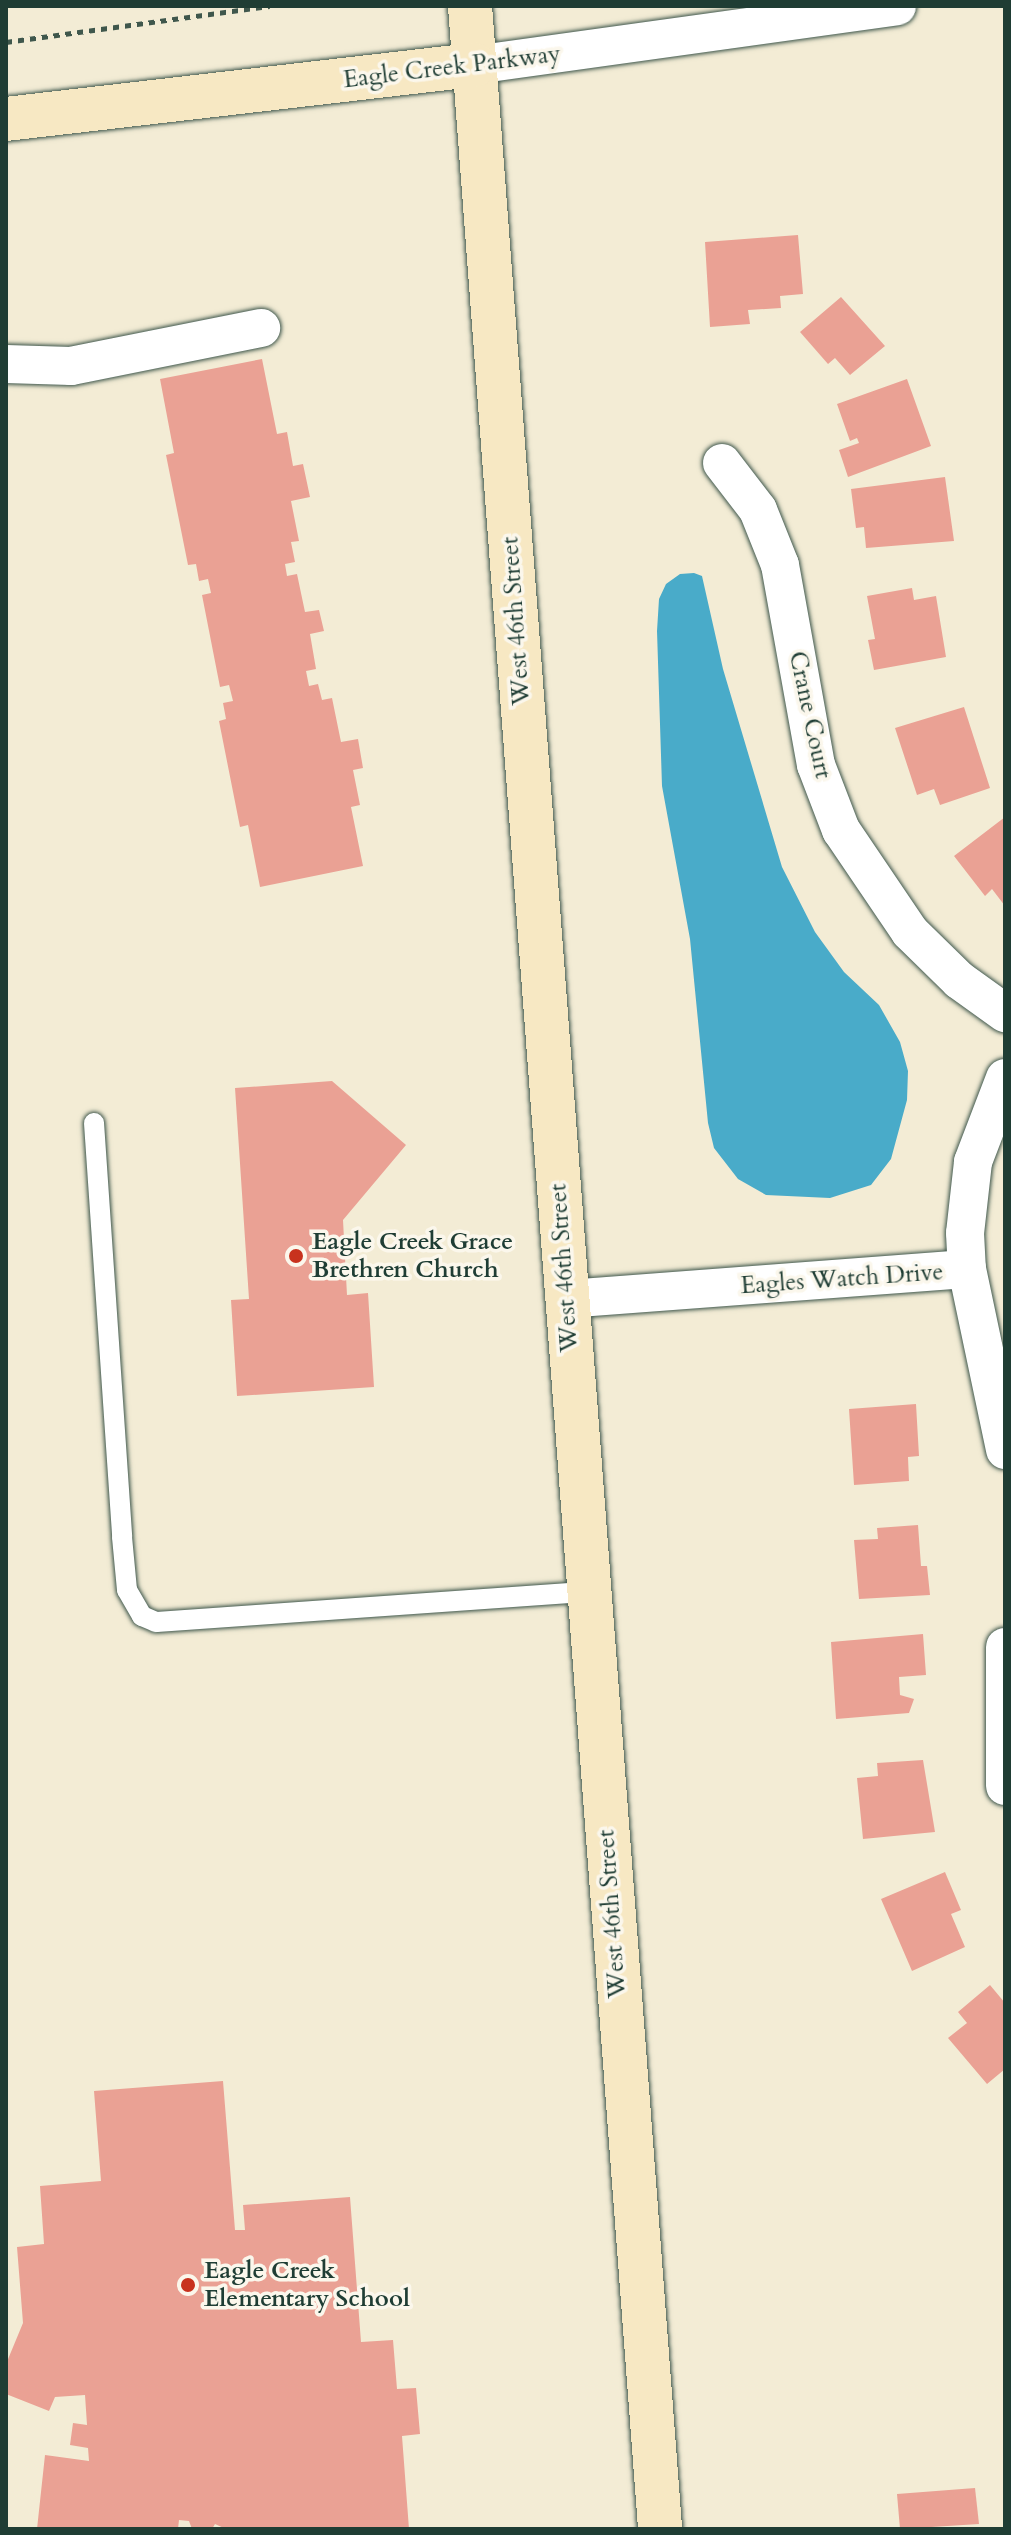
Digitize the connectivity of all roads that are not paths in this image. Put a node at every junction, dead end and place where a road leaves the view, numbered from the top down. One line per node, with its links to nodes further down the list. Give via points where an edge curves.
1 (470, 6): 3 (street, West 46th Street)
2 (897, 6): 3 (street, Eagle Creek Parkway)
3 (474, 65): 4 (street, Eagle Creek Parkway); 12 (street, West 46th Street)
4 (6, 119)
5 (261, 328): 6 (street, via 71,366)
6 (6, 364)
7 (722, 463): 8 (street, Crane Court, via 758,510 780,565 816,765 841,830 910,932 959,980)
8 (1005, 1013)
9 (1005, 1078): 11 (street, Eagles Watch Drive, via 973,1162)
10 (94, 1123): 14 (lane, via 125,1577 142,1616 156,1622)
11 (967, 1269): 12 (street, Eagles Watch Drive); 13 (street)
12 (567, 1299): 14 (street, West 46th Street)
13 (1005, 1450)
14 (588, 1592): 17 (street, West 46th Street)
15 (1005, 1647): 16 (street)
16 (1005, 1786)
17 (660, 2529)

